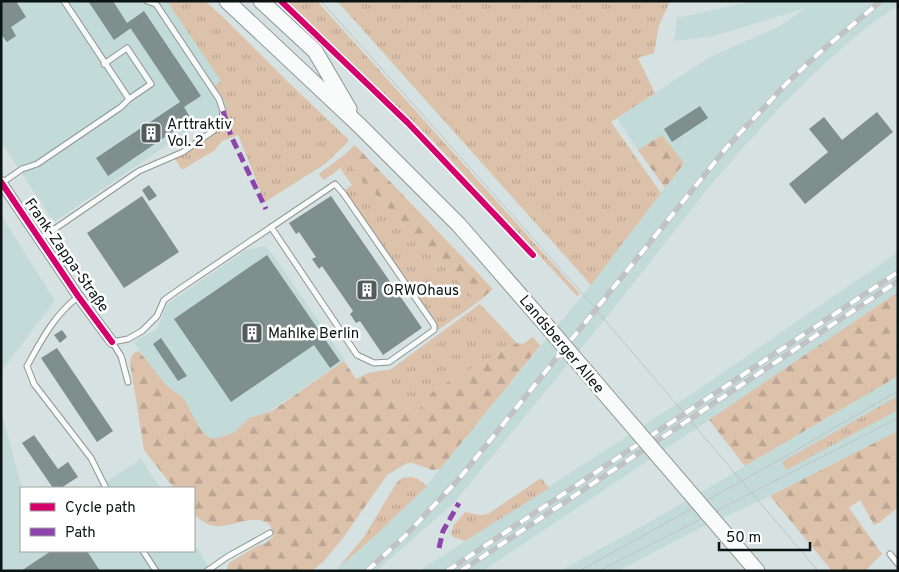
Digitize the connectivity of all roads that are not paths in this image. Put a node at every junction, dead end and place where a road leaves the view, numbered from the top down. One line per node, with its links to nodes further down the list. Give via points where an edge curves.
1 (64, 1): 5 (lane)
2 (147, 1): 10 (lane, via 156,4 219,99 222,118 213,131 182,152 140,171)
3 (227, 1): 7 (main road, Landsberger Allee)
4 (261, 1): 7 (main road, Landsberger Allee, via 315,51)
5 (104, 64): 6 (lane); 6 (lane, via 127,48 151,84)
6 (129, 99): 8 (lane, via 37,164)
7 (358, 125): 21 (main road, Landsberger Allee, bridge, via 459,225)
8 (1, 182): 10 (street, Frank-Zappa-Straße)
9 (271, 227): 9 (lane, via 357,354 374,363 389,362 434,330 434,325 334,184); 12 (lane, via 164,300 157,316 142,330 128,339)
10 (40, 239): 11 (street, Frank-Zappa-Straße)
11 (78, 296): 12 (street, Frank-Zappa-Straße); 14 (lane, via 46,330 27,366 34,384 91,458)
12 (112, 342): 13 (lane, via 121,356)
13 (128, 382)
14 (106, 487)
15 (270, 533): 20 (lane)
16 (144, 552): 19 (lane)
17 (890, 554): 18 (lane)
18 (898, 564)
19 (156, 571)
20 (208, 571)
21 (757, 571)

